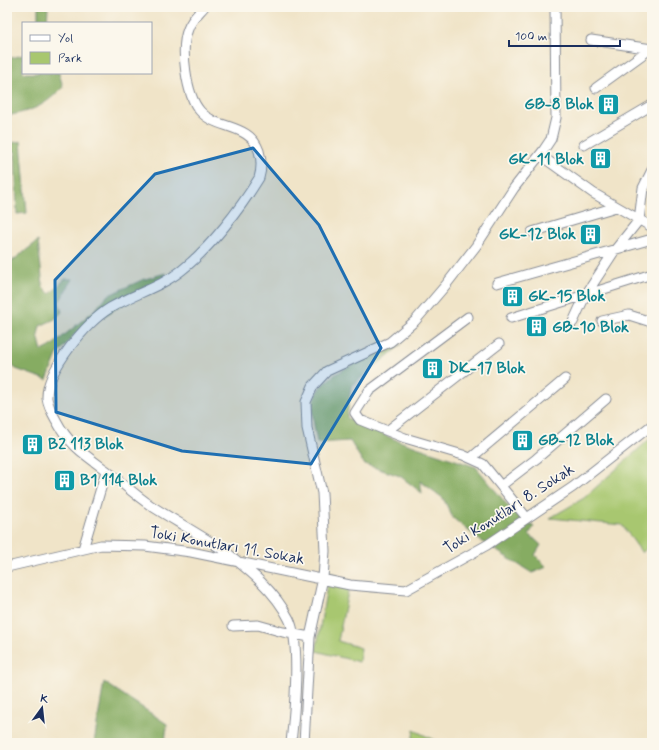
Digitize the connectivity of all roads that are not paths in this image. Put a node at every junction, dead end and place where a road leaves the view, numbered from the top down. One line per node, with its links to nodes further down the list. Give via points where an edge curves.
1 (204, 7): 30 (street, via 188,28 184,46 187,75 195,104 200,112 209,118 244,132 252,139 257,147 262,168 260,178 200,254 168,281 123,301 99,316 58,365 47,397 50,410 72,444 85,457)
2 (555, 7): 8 (street, via 556,118 551,139)
3 (591, 40): 4 (street)
4 (651, 49): 5 (street)
5 (596, 88)
6 (652, 106): 7 (street)
7 (584, 145)
8 (540, 155): 10 (street); 36 (street, via 514,188 476,246 415,321 390,342 327,371 313,386 305,410 324,509)
9 (652, 170): 11 (street, via 643,188)
10 (616, 207): 11 (street); 13 (street)
11 (639, 220): 12 (street); 15 (street)
12 (652, 227)
13 (532, 232)
14 (652, 239): 15 (street)
15 (615, 250): 17 (street); 18 (street)
16 (652, 274): 18 (street)
17 (497, 283)
18 (584, 296): 20 (street); 23 (street)
19 (468, 317): 28 (street, via 369,391 355,413 360,420)
20 (511, 318)
21 (652, 320): 22 (street, via 628,315)
22 (602, 321)
23 (573, 322)
24 (499, 344): 28 (street)
25 (565, 379): 29 (street)
26 (606, 399): 31 (street)
27 (652, 425): 32 (street, Toki Konutları 8. Sokak, via 573,487)
28 (387, 431): 29 (street)
29 (471, 458): 31 (street, via 483,464)
30 (106, 471): 33 (street); 34 (street, via 148,504 196,532)
31 (502, 485): 32 (street)
32 (527, 518): 36 (street, Toki Konutları 8. Sokak, via 487,545 406,590 350,585)
33 (84, 549): 34 (street, Toki Konutları 11. Sokak, via 101,545 145,546 191,552); 35 (street, Toki Konutları 11. Sokak)
34 (239, 563): 36 (street, Toki Konutları 11. Sokak); 38 (street, via 273,594 290,620)
35 (7, 567)
36 (323, 578): 39 (street)
37 (232, 626): 38 (street, via 258,625)
38 (294, 634): 39 (street); 40 (street, via 295,695)
39 (310, 637): 41 (street)
40 (292, 743)
41 (304, 743)

